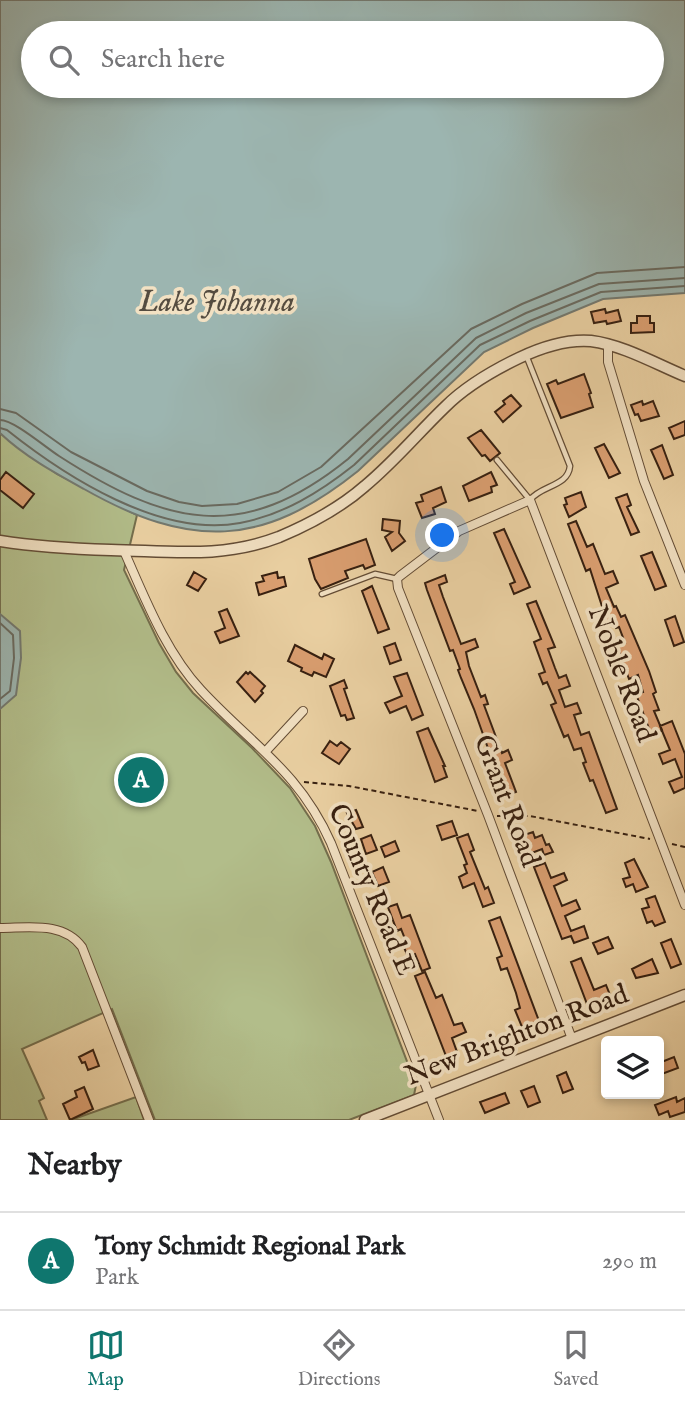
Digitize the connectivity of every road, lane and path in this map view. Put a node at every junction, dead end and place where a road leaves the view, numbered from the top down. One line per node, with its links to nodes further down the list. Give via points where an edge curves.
1 (608, 344): 2 (street, via 577,340); 3 (street); 9 (street, via 608,362 645,481)
2 (526, 355): 5 (lane, via 570,466 566,479 535,493); 7 (street, via 467,389 366,485 305,525 225,552)
3 (685, 376)
4 (497, 460): 5 (lane)
5 (530, 500): 8 (street, via 459,531); 13 (street, Noble Road)
6 (0, 541): 7 (street)
7 (124, 551): 12 (street, County Road E, via 186,672)
8 (397, 579): 10 (lane, via 375,574); 16 (street, Grant Road)
9 (685, 585)
10 (322, 594)
11 (303, 711): 12 (street)
12 (266, 751): 17 (street, County Road E, via 308,800 328,836)
13 (685, 905)
14 (0, 928): 18 (street, via 60,929 82,947)
15 (685, 995): 16 (street, New Brighton Road)
16 (572, 1039): 17 (street, New Brighton Road)
17 (430, 1095): 19 (street, New Brighton Road); 20 (street, County Road E)
18 (149, 1120)
19 (365, 1120)
20 (439, 1120)

